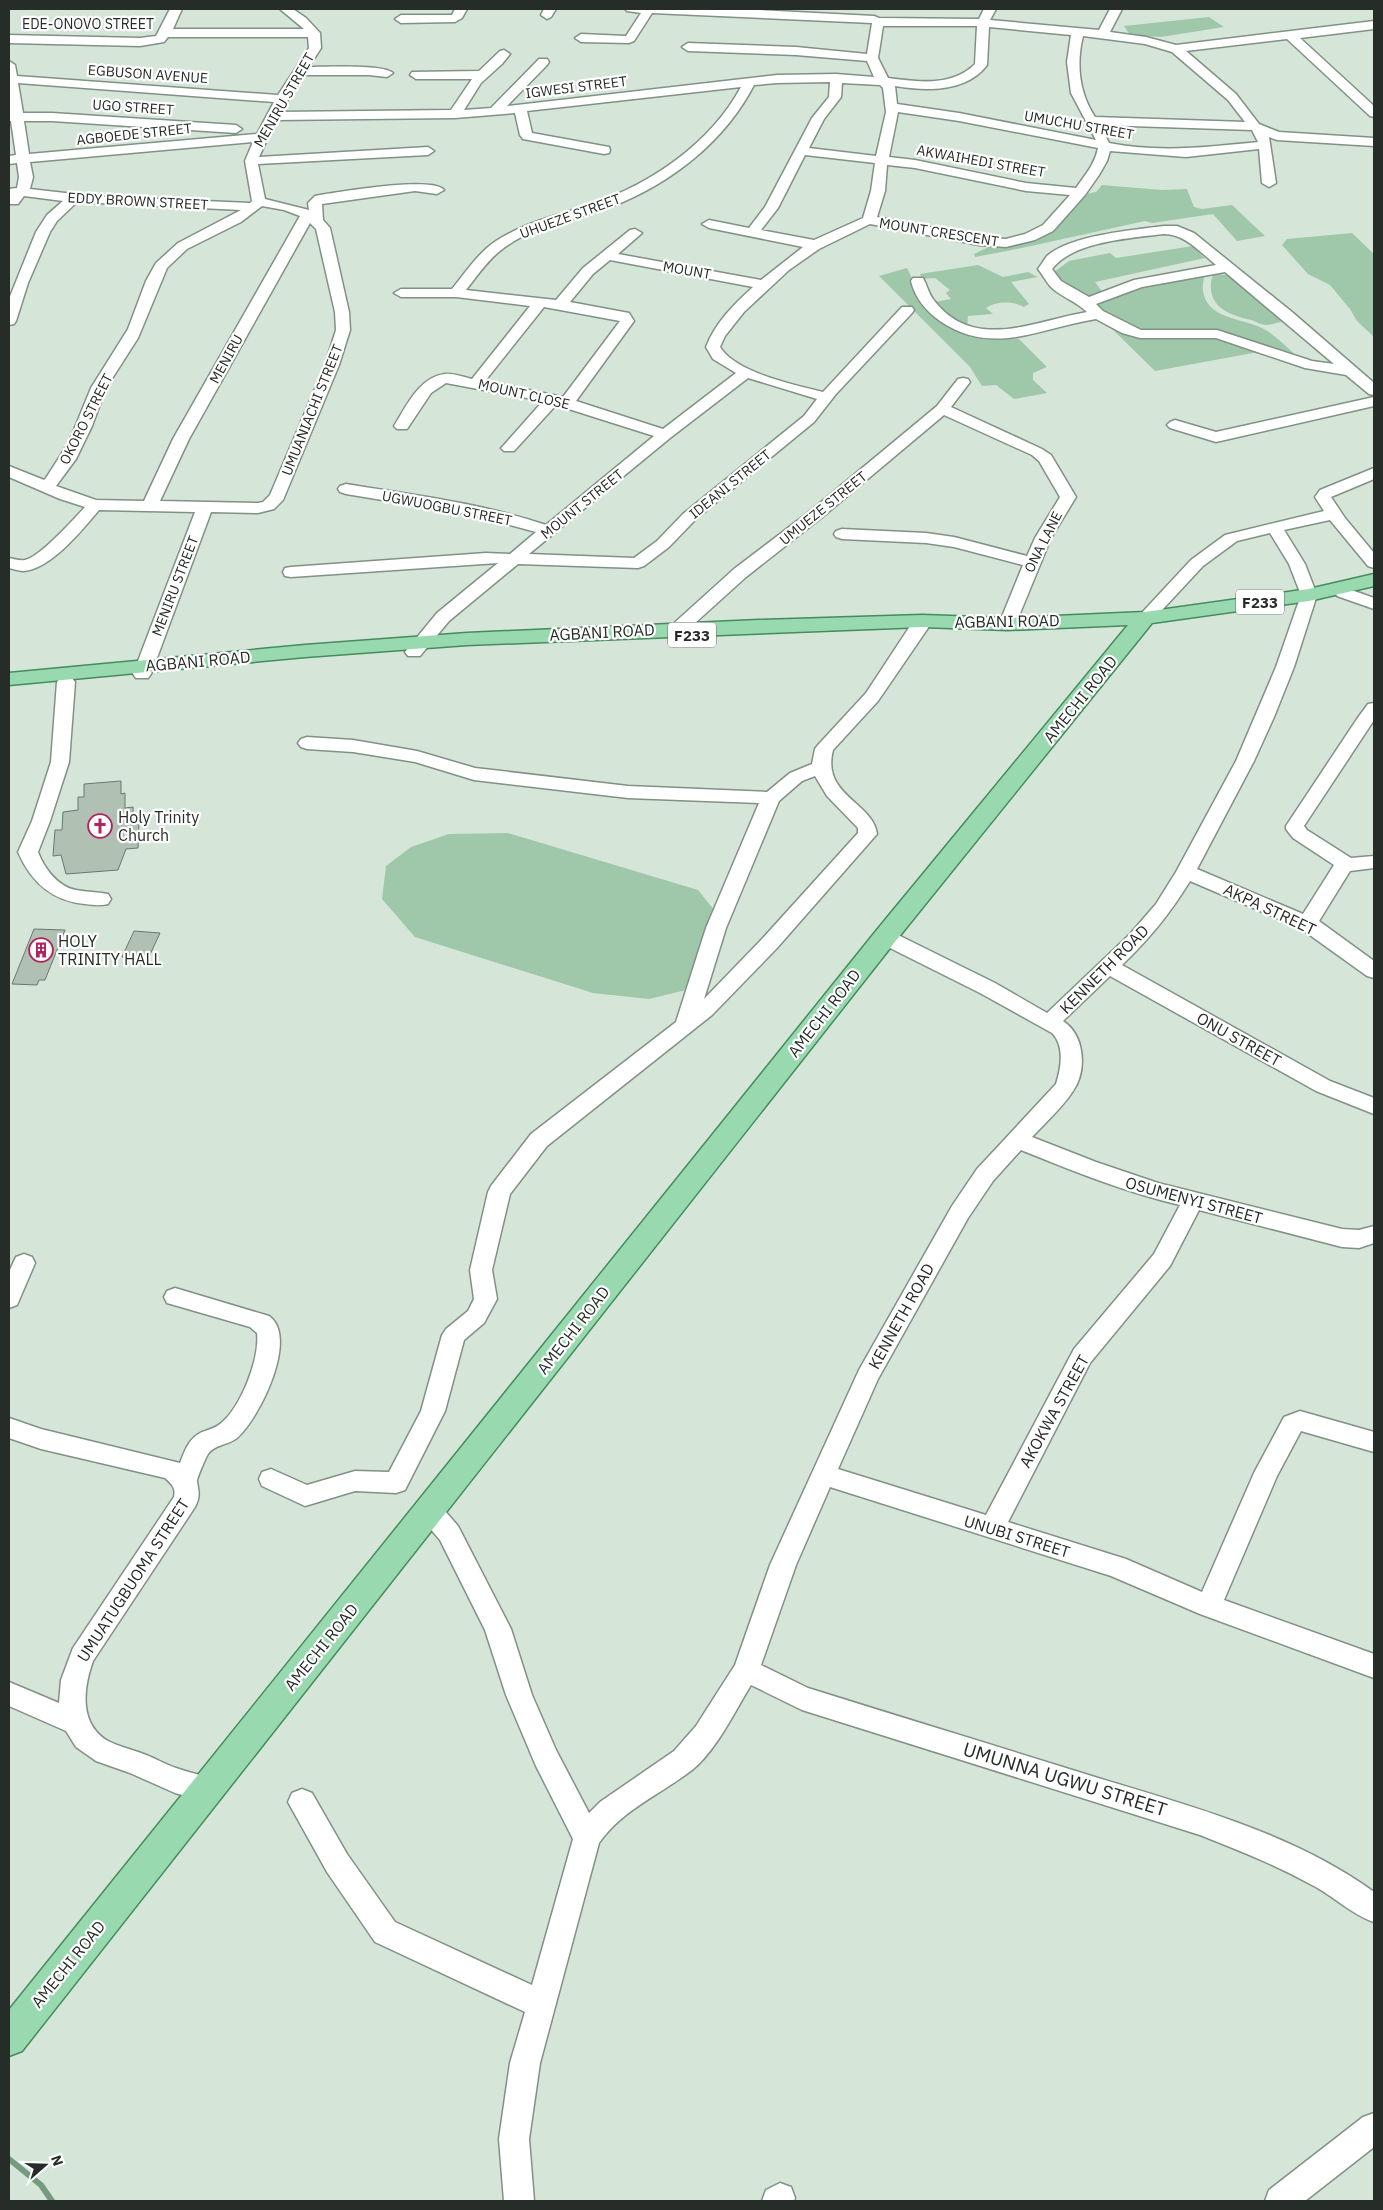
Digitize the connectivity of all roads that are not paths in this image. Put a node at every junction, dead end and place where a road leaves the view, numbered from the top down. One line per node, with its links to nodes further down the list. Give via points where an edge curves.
1 (176, 9): 14 (street)
2 (286, 9): 15 (street, MENIRU STREET)
3 (461, 9): 10 (street, via 455,18)
4 (631, 9): 8 (street)
5 (990, 9): 11 (street)
6 (1116, 9): 16 (street)
7 (715, 10): 8 (street); 9 (street)
8 (648, 11): 18 (street, via 630,38)
9 (876, 17): 11 (street); 23 (street)
10 (401, 18)
11 (983, 23): 13 (street); 32 (street, IGWESI STREET, via 981,65 972,75 937,86)
12 (1374, 25): 17 (street)
13 (1078, 32): 16 (street); 42 (street, via 1074,79 1079,100)
14 (165, 33): 15 (street, EDE-ONOVO STREET); 19 (street, EDE-ONOVO STREET, via 160,39 140,42)
15 (314, 33): 26 (street, MENIRU STREET, via 314,48)
16 (1103, 34): 21 (street)
17 (1290, 35): 21 (street); 38 (street)
18 (581, 38)
19 (9, 39)
20 (688, 47): 23 (street, via 796,50)
21 (1176, 49): 43 (street, via 1232,97)
22 (504, 54): 29 (street)
23 (872, 58): 32 (street)
24 (543, 62): 37 (street)
25 (9, 64): 31 (street)
26 (300, 70): 27 (street); 34 (street, MENIRU STREET)
27 (387, 74)
28 (416, 74): 29 (street)
29 (482, 75): 39 (street)
30 (836, 78): 32 (street, IGWESI STREET); 33 (street, IGWESI STREET); 49 (street, via 835,97 818,118)
31 (10, 79): 34 (street, EGBUSON AVENUE); 41 (street)
32 (883, 81): 35 (street, via 889,87)
33 (750, 82): 36 (street, IGWESI STREET); 50 (street, UHUEZE STREET, via 726,119)
34 (283, 99): 40 (street, MENIRU STREET)
35 (892, 107): 46 (street, UMUCHU STREET); 54 (street)
36 (520, 108): 37 (street, IGWESI STREET); 47 (street, via 528,136)
37 (495, 111): 39 (street, IGWESI STREET)
38 (1374, 113)
39 (455, 114): 40 (street, IGWESI STREET)
40 (271, 116): 44 (street, MENIRU STREET)
41 (13, 117): 44 (street, UGO STREET, via 241,129); 53 (street)
42 (1091, 121): 43 (street); 46 (street)
43 (1264, 136): 45 (street, UMUCHU STREET); 46 (street, UMUCHU STREET, via 1186,153); 56 (street)
44 (258, 137): 53 (street, AGBOEDE STREET); 55 (street, MENIRU STREET)
45 (1374, 142)
46 (1104, 146): 58 (street, via 1102,159)
47 (604, 150)
48 (428, 151): 55 (street)
49 (802, 151): 54 (street, AKWAIHEDI STREET); 66 (street, via 771,208)
50 (693, 152): 51 (street); 74 (street, UHUEZE STREET, via 630,194 538,225 501,243)
51 (707, 155)
52 (9, 160): 53 (street, AGBOEDE STREET)
53 (24, 160): 59 (street, via 26,184)
54 (883, 161): 58 (street, AKWAIHEDI STREET, via 915,164 1026,187); 63 (street)
55 (251, 162): 61 (street, MENIRU STREET)
56 (1269, 183)
57 (437, 190): 62 (street, MENIRU, via 415,187 320,199 315,203)
58 (1080, 192): 63 (street, MOUNT CRESCENT, via 1048,228 1006,243 979,241)
59 (15, 196): 60 (street, EDDY BROWN STREET)
60 (74, 198): 61 (street, EDDY BROWN STREET); 71 (street, via 47,226)
61 (257, 205): 62 (street, via 288,208); 95 (street, OKORO STREET, via 184,246 162,265 130,339 93,398 85,425 63,466)
62 (312, 218): 98 (street, MENIRU, via 180,439); 99 (street, UMUANIACHI STREET, via 323,228 343,322 332,365 273,502 258,508)
63 (870, 220): 67 (street)
64 (709, 224): 66 (street)
65 (635, 233): 68 (street)
66 (752, 233): 67 (street)
67 (816, 245): 72 (street)
68 (609, 256): 72 (street, MOUNT); 77 (street, via 588,271)
69 (1227, 267): 76 (street, via 1139,283); 76 (street, via 1177,230 1084,244 1054,256 1045,269 1056,284); 81 (street)
70 (918, 281): 79 (street, via 919,290 936,311 956,326 978,334 999,334)
71 (15, 282): 80 (street)
72 (765, 285): 82 (street, via 734,313 713,344 714,353 720,360)
73 (401, 293): 74 (street)
74 (456, 293): 75 (street)
75 (540, 302): 77 (street); 84 (street)
76 (1087, 303): 79 (street)
77 (560, 305): 87 (street, via 620,315 628,321)
78 (907, 310): 86 (street, IDEANI STREET)
79 (1098, 314): 81 (street, via 1140,334 1217,334 1310,364)
80 (9, 321)
81 (1354, 371): 85 (street)
82 (746, 372): 86 (street); 91 (street, MOUNT STREET)
83 (963, 382): 88 (street, UMUEZE STREET)
84 (476, 383): 87 (street, MOUNT CLOSE); 90 (street, MOUNT CLOSE, via 446,378 438,380 419,398)
85 (1374, 392): 89 (street, via 1216,437)
86 (826, 397): 104 (street, IDEANI STREET, via 809,418 640,562)
87 (560, 401): 91 (street, MOUNT CLOSE); 92 (street)
88 (942, 410): 105 (street, ONA LANE, via 1037,452 1060,482 1067,499 1058,510); 117 (street, UMUEZE STREET, via 740,573)
89 (1175, 425)
90 (402, 426)
91 (665, 435): 102 (street, MOUNT STREET)
92 (509, 448)
93 (9, 471): 95 (street, UMUANIACHI STREET)
94 (1374, 473): 100 (street, via 1324,494 1324,502)
95 (46, 487): 97 (street, UMUANIACHI STREET)
96 (346, 489): 102 (street, UGWUOGBU STREET, via 450,506)
97 (95, 505): 98 (street, UMUANIACHI STREET); 106 (street, via 36,562 27,566)
98 (150, 506): 99 (street, UMUANIACHI STREET)
99 (205, 507): 119 (street, MENIRU STREET)
100 (1334, 514): 101 (street); 107 (street)
101 (1274, 526): 112 (street, via 1297,564); 114 (street, via 1231,538 1197,563)
102 (548, 531): 104 (street, MOUNT STREET)
103 (842, 534): 105 (street, via 954,542)
104 (512, 560): 108 (street, IDEANI STREET, via 486,558); 118 (street, MOUNT STREET, via 442,617)
105 (1032, 562): 116 (street, ONA LANE)
106 (9, 563)
107 (1374, 563)
108 (291, 572)
109 (1374, 580): 112 (main road, AGBANI ROAD / F233)
110 (1374, 587): 111 (main road, AGBANI ROAD / F233)
111 (1343, 592): 112 (main road, AGBANI ROAD / F233); 113 (street)
112 (1308, 597): 114 (main road, AGBANI ROAD / F233, via 1211,616); 129 (street, KENNETH ROAD, via 1265,717)
113 (1374, 604)
114 (1142, 622): 115 (main road, AGBANI ROAD / F233); 116 (main road, AGBANI ROAD / F233); 132 (main road, AMECHI ROAD)
115 (920, 624): 116 (main road, AGBANI ROAD / F233); 117 (main road, AGBANI ROAD / F233); 118 (main road, AGBANI ROAD / F233); 125 (street, via 872,696 824,749)
116 (1008, 624)
117 (678, 629): 118 (main road, AGBANI ROAD / F233)
118 (419, 647): 119 (main road, AGBANI ROAD / F233)
119 (143, 670): 120 (main road, AGBANI ROAD / F233); 121 (main road, AGBANI ROAD / F233)
120 (9, 679)
121 (66, 682): 122 (main road, AGBANI ROAD / F233); 130 (street, via 60,762 28,852 36,868 62,892)
122 (9, 687)
123 (1374, 708): 128 (street, via 1295,826 1300,834)
124 (307, 743): 126 (street, via 353,746 417,757 474,774 628,792)
125 (820, 768): 126 (street, via 796,777); 136 (street, via 829,785 867,826 868,834 770,943 705,1010)
126 (771, 798): 136 (street, via 716,928)
127 (1374, 862): 128 (street)
128 (1346, 864): 131 (street, via 1320,907)
129 (1186, 872): 131 (street, AKPA STREET); 133 (street, KENNETH ROAD, via 1163,908 1137,939)
130 (101, 899)
131 (1306, 923): 134 (street, AKPA STREET)
132 (885, 937): 135 (street, via 1023,1006); 149 (main road, AMECHI ROAD)
133 (1107, 966): 135 (street, KENNETH ROAD); 137 (street, ONU STREET, via 1323,1086)
134 (1374, 971)
135 (1049, 1023): 138 (street, KENNETH ROAD, via 1058,1026 1068,1041 1071,1071 1065,1087)
136 (685, 1026): 148 (street, via 539,1140 499,1192 481,1270 486,1299 476,1317 454,1335 433,1411 396,1482 355,1481 306,1496)
137 (1374, 1106)
138 (1018, 1140): 139 (street, OSUMENYI STREET, via 1122,1180); 146 (street, KENNETH ROAD, via 986,1175 960,1212 867,1377)
139 (1193, 1201): 140 (street, OSUMENYI STREET, via 1342,1238 1359,1239); 150 (street, AKOKWA STREET, via 1162,1260 1082,1356)
140 (1374, 1234)
141 (24, 1263): 143 (street)
142 (175, 1297): 147 (street, UMUATUGBUOMA STREET, via 264,1323 270,1335 266,1357 246,1411 228,1432 202,1444)
143 (9, 1299)
144 (9, 1428): 147 (street, via 42,1440 172,1470)
145 (1374, 1442): 151 (street, via 1300,1421 1293,1424 1266,1473)
146 (823, 1475): 150 (street, UNUBI STREET); 153 (street, KENNETH ROAD, via 783,1565)
147 (183, 1478): 155 (street, UMUATUGBUOMA STREET, via 188,1492 186,1500 82,1656 72,1694)
148 (271, 1479)
149 (430, 1511): 156 (main road, AMECHI ROAD); 158 (street, via 449,1533 498,1630 519,1695)
150 (992, 1528): 151 (street, UNUBI STREET, via 1125,1570)
151 (1209, 1606): 152 (street, UNUBI STREET)
152 (1374, 1666)
153 (746, 1670): 158 (street, KENNETH ROAD, via 705,1736 684,1760 610,1811); 159 (street, UMUNNA UGWU STREET, via 802,1698 1200,1822 1309,1869)
154 (9, 1694): 155 (street)
155 (75, 1722): 156 (street, via 86,1739 105,1753 140,1764 168,1778)
156 (207, 1789): 161 (main road, AMECHI ROAD)
157 (302, 1802): 160 (street, via 337,1863 385,1932)
158 (587, 1838): 160 (street)
159 (1374, 1909)
160 (542, 2006): 163 (street, via 525,2063 514,2138)
161 (19, 2025)
162 (1374, 2128): 164 (street)
163 (519, 2201)
164 (1280, 2201)

